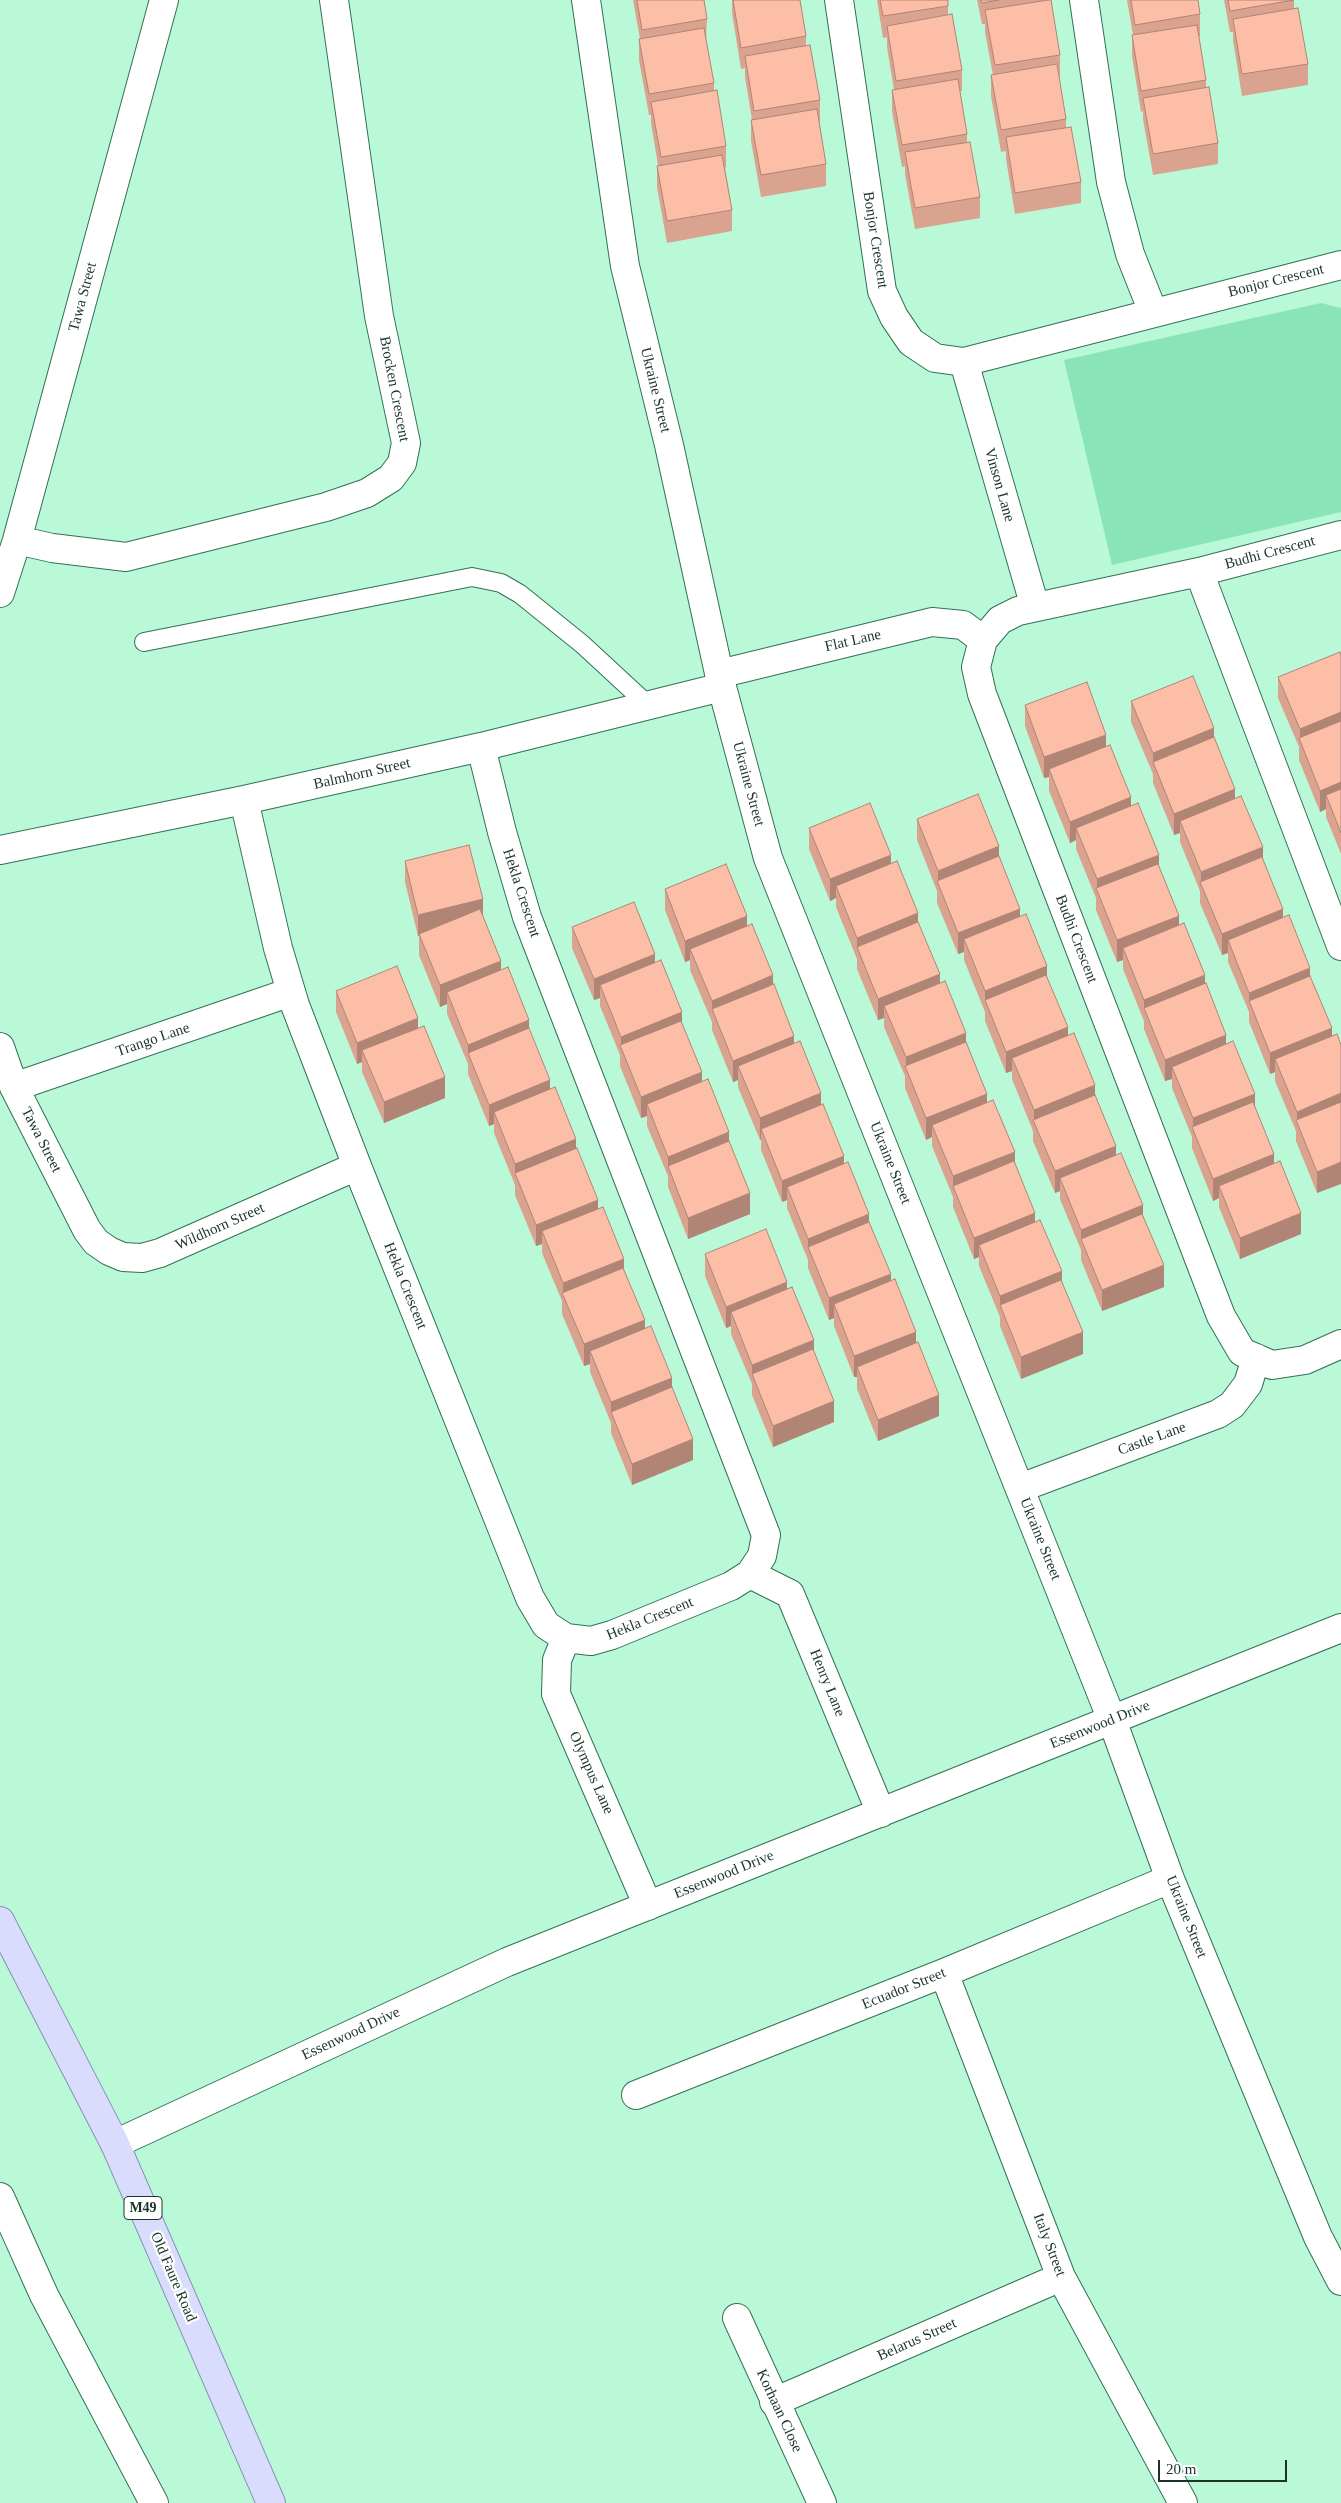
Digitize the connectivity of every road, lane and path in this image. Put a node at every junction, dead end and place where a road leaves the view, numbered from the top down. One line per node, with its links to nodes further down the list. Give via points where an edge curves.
1 (164, 0): 10 (street, Tawa Street)
2 (334, 0): 10 (street, Brocken Crescent, via 379,316 406,443 402,463 392,478 367,493 334,505 126,557 52,548)
3 (586, 0): 16 (street, Ukraine Street, via 625,266 669,445)
4 (840, 0): 8 (street, Bonjor Crescent, via 882,291 911,342 936,358)
5 (1084, 0): 7 (street, via 1111,182 1130,254)
6 (1341, 264): 7 (street, Bonjor Crescent)
7 (1153, 312): 8 (street, Bonjor Crescent)
8 (964, 362): 13 (street, Vinson Lane)
9 (1341, 535): 11 (street, Budhi Crescent)
10 (17, 540): 12 (street, Tawa Street)
11 (1199, 572): 13 (street, Budhi Crescent); 21 (street)
12 (0, 593)
13 (1035, 607): 14 (street, Budhi Crescent, via 1000,620)
14 (983, 640): 16 (street, Flat Lane, via 963,625 932,622); 28 (street, Budhi Crescent, via 976,667 982,694 1221,1316 1242,1352)
15 (144, 642): 17 (lane, via 472,577 501,583 520,594 582,644)
16 (720, 680): 17 (street, Balmhorn Street); 29 (street, Ukraine Street, via 768,858)
17 (648, 705): 18 (street, Balmhorn Street)
18 (481, 747): 19 (street, Balmhorn Street); 30 (street, Hekla Crescent, via 527,917 766,1535 762,1556)
19 (244, 800): 20 (street, Balmhorn Street); 22 (street, Hekla Crescent)
20 (0, 850)
21 (1341, 946)
22 (291, 992): 24 (street, Trango Lane); 25 (street, Hekla Crescent)
23 (0, 1048): 24 (street, Tawa Street)
24 (14, 1087): 26 (street, Tawa Street)
25 (357, 1166): 26 (street, Wildhorn Street, via 142,1258 123,1257 109,1251); 32 (street, Hekla Crescent, via 530,1598 546,1626)
26 (87, 1230)
27 (1341, 1344): 28 (street, Budhi Crescent, via 1305,1360 1272,1364)
28 (1256, 1358): 29 (street, Castle Lane, via 1248,1384 1232,1405 1218,1414)
29 (1020, 1488): 33 (street, Ukraine Street)
30 (750, 1574): 32 (street, Hekla Crescent, via 731,1586 612,1635 591,1641); 34 (street, Henry Lane, via 790,1594)
31 (1341, 1628): 33 (street, Essenwood Drive)
32 (566, 1638): 36 (street, Olympus Lane, via 557,1660 556,1694)
33 (1112, 1720): 34 (street, Essenwood Drive); 35 (street, Ukraine Street)
34 (881, 1812): 36 (street, Essenwood Drive)
35 (1170, 1880): 38 (street, Ecuador Street); 43 (street, Ukraine Street, via 1318,2237)
36 (648, 1906): 40 (street, Essenwood Drive, via 507,1962)
37 (0, 1921): 40 (main road, Old Faure Road / M49)
38 (944, 1973): 39 (street, Ecuador Street); 42 (street, Italy Street)
39 (636, 2095)
40 (115, 2144): 47 (main road, Old Faure Road / M49)
41 (0, 2197): 46 (street, via 44,2295)
42 (1061, 2277): 45 (street, Belarus Street); 49 (street, Italy Street)
43 (1341, 2281)
44 (737, 2318): 45 (street, Korhaan Close)
45 (774, 2402): 48 (street, Korhaan Close)
46 (154, 2503)
47 (271, 2503)
48 (822, 2503)
49 (1182, 2503)

